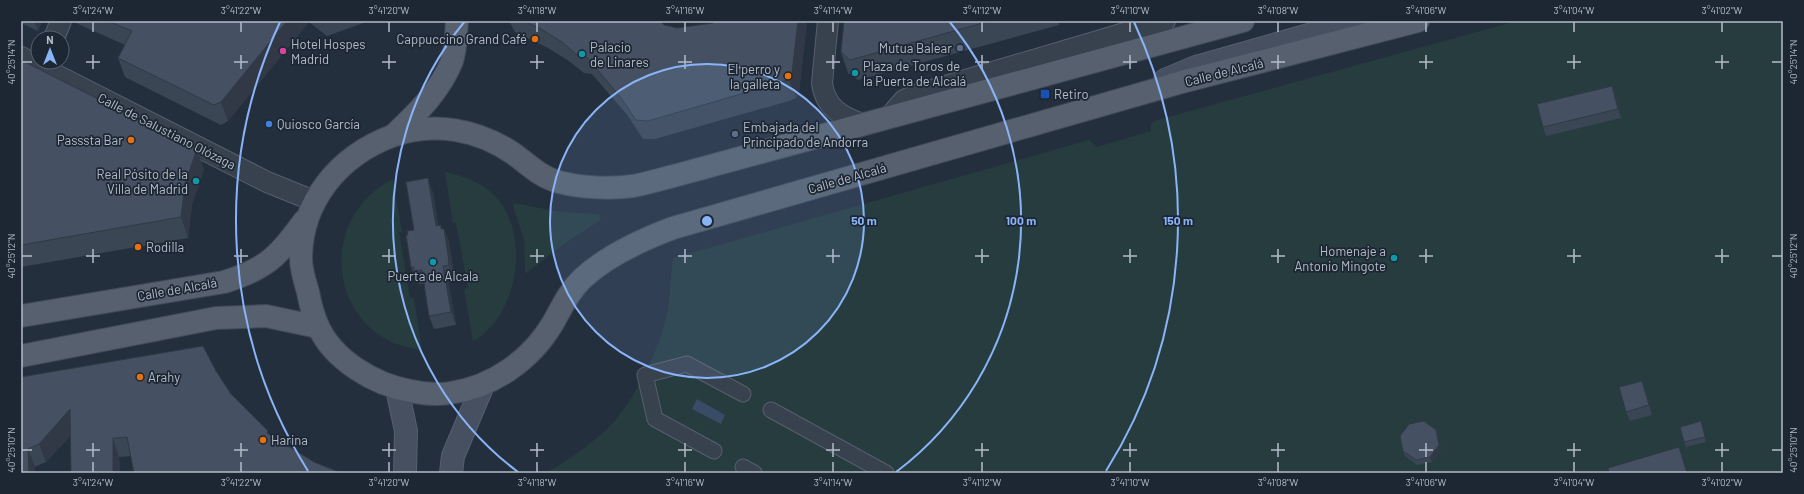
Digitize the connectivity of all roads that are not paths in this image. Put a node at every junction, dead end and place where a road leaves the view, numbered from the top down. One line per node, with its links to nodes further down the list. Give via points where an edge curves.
1 (457, 21): 12 (main road, via 452,60 440,84 430,100)
2 (828, 21): 11 (street, via 822,83 826,101 848,119)
3 (1165, 21): 10 (street, via 915,95 904,100)
4 (1243, 21): 10 (main road)
5 (1358, 21): 9 (main road, Calle de Alcalá, via 1196,67 1164,80)
6 (1428, 21): 7 (main road, Calle de Alcalá)
7 (1409, 24): 9 (main road, Calle de Alcalá)
8 (53, 70): 13 (street, Calle de Salustiano Olózaga)
9 (1146, 93): 17 (main road, Calle de Alcalá, via 672,228 644,239 582,278 567,297 539,343 515,367)
10 (890, 116): 11 (main road)
11 (863, 124): 12 (main road, via 633,186 590,186 561,182 539,174 513,154 474,134 434,128)
12 (394, 135): 13 (main road, Calle de Alcalá, via 371,144 349,158 328,180)
13 (312, 208): 14 (main road, Calle de Alcalá, via 286,247 270,261 244,275 224,282); 15 (main road, via 302,239 300,261)
14 (21, 316)
15 (318, 327): 16 (main road, via 266,316 216,318); 18 (main road, Calle de Alcalá, via 335,350 355,368 374,380)
16 (21, 356)
17 (483, 385): 18 (main road, Calle de Alcalá, via 450,393 426,394); 23 (main road, via 453,456)
18 (397, 389): 22 (main road, via 406,431)
19 (743, 394): 21 (street, via 687,364 644,375 655,419)
20 (771, 410): 24 (street)
21 (714, 451)
22 (405, 473)
23 (451, 473)
24 (886, 473)

